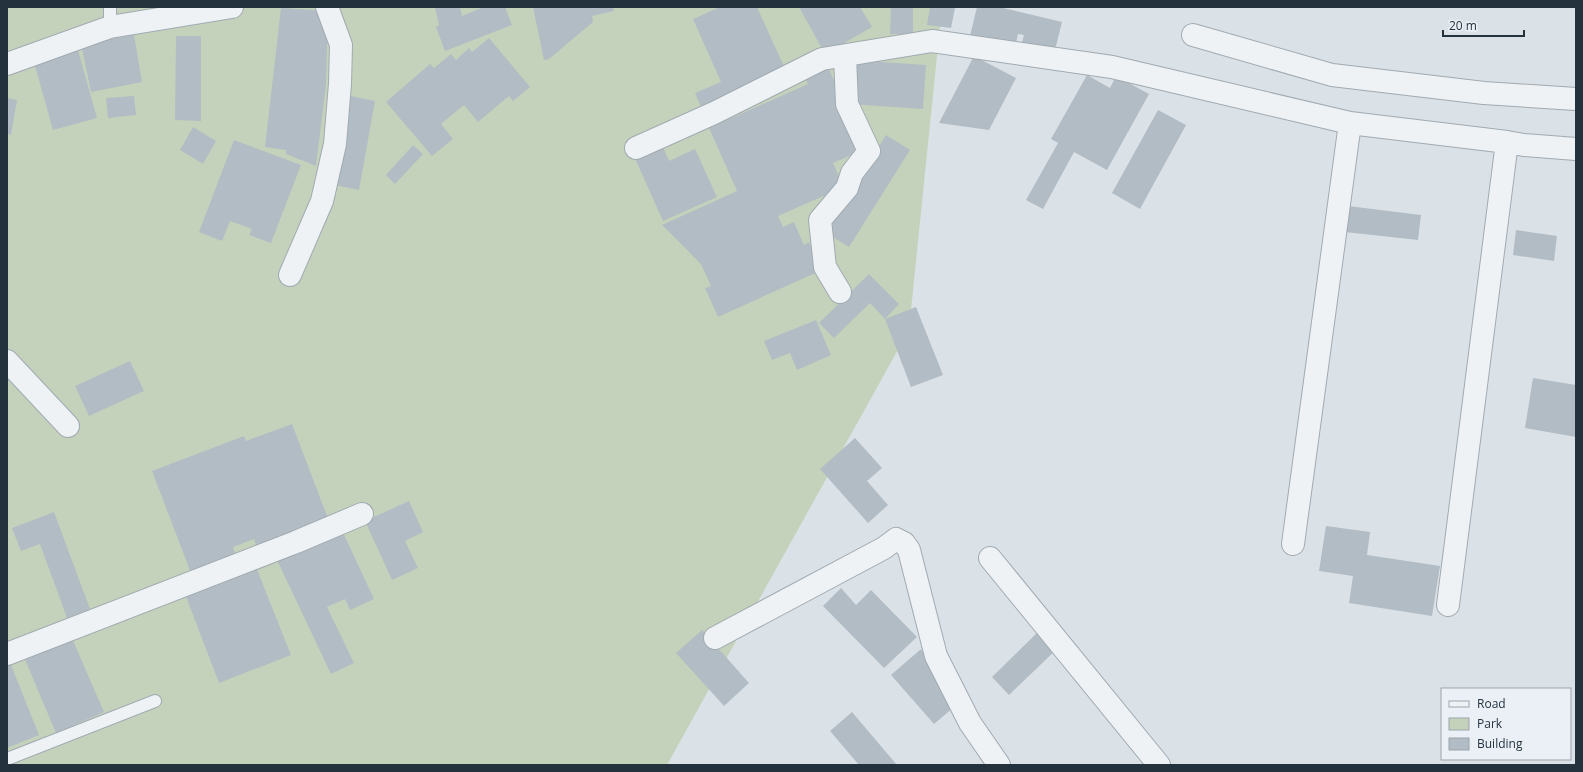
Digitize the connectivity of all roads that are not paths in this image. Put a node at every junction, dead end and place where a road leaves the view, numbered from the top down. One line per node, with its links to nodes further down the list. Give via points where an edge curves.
1 (232, 7): 3 (street)
2 (327, 7): 12 (street, via 341,45 335,144 322,201)
3 (110, 17): 6 (street)
4 (1193, 35): 7 (street, via 1332,75 1484,93)
5 (845, 56): 8 (street, via 932,41 1112,67); 10 (street, via 822,59 714,113); 13 (street, via 847,104 868,150 852,173 847,188 820,220 825,267)
6 (7, 64)
7 (1576, 99)
8 (1350, 123): 9 (street); 17 (street)
9 (1507, 142): 11 (street, via 1524,146); 19 (street)
10 (636, 148)
11 (1576, 149)
12 (290, 275)
13 (840, 292)
14 (7, 361): 15 (street)
15 (68, 426)
16 (362, 514): 21 (street)
17 (1293, 544)
18 (990, 558): 25 (street)
19 (1448, 605)
20 (715, 638): 24 (street, via 896,540 904,543 909,550 936,656 970,723)
21 (7, 654)
22 (155, 701): 23 (lane)
23 (7, 759)
24 (999, 765)
25 (1159, 765)

